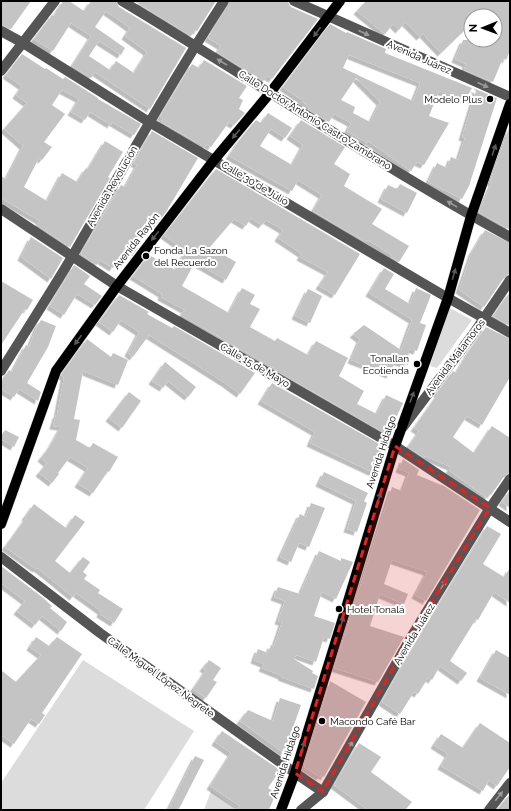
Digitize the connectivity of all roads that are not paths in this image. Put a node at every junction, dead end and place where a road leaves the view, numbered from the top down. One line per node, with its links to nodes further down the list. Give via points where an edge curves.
1 (55, 1): 8 (street)
2 (122, 1): 9 (street, Calle Doctor Antonio Castro Zambrano)
3 (224, 1): 9 (street, Avenida Revolución)
4 (294, 1): 6 (street, Avenida Juárez)
5 (340, 1): 6 (main road, Avenida Rayón)
6 (329, 17): 11 (main road, Avenida Rayón, one-way to 11); 12 (street, Avenida Juárez, one-way to 12)
7 (1, 31): 8 (street, Calle 30 de Julio)
8 (23, 43): 10 (street); 14 (street, Calle 30 de Julio)
9 (195, 45): 11 (street, Calle Doctor Antonio Castro Zambrano, one-way to 9); 14 (street, Avenida Revolución)
10 (1, 72)
11 (270, 93): 15 (main road, Avenida Rayón, one-way to 15); 17 (street, Calle Doctor Antonio Castro Zambrano, one-way to 11)
12 (510, 97)
13 (510, 104): 17 (main road, Avenida Hidalgo, one-way to 13)
14 (149, 122): 15 (street, Calle 30 de Julio); 19 (street, Avenida Revolución)
15 (214, 160): 21 (main road, Avenida Rayón, one-way to 21); 22 (street, Calle 30 de Julio)
16 (1, 208): 19 (street, Calle 15 de Mayo)
17 (471, 216): 18 (street, Calle Doctor Antonio Castro Zambrano); 22 (main road, Avenida Hidalgo, one-way to 17)
18 (510, 237)
19 (72, 256): 21 (street, Calle 15 de Mayo); 25 (street, Avenida Revolución)
20 (510, 280): 23 (street, Avenida Matamoros)
21 (117, 286): 27 (street, Calle 15 de Mayo); 31 (main road, Avenida Rayón, one-way to 31, via 56,371)
22 (448, 298): 23 (street, Calle 30 de Julio); 26 (main road, Avenida Hidalgo, one-way to 22)
23 (484, 319): 24 (street, Calle 30 de Julio); 26 (street, Avenida Matamoros)
24 (510, 333)
25 (1, 371)
26 (399, 434): 27 (main road, Avenida Hidalgo)
27 (395, 446): 29 (street, Calle 15 de Mayo); 33 (main road, Avenida Hidalgo, one-way to 27)
28 (510, 479): 29 (street, Avenida Juárez)
29 (490, 508): 30 (street, Calle 15 de Mayo); 35 (street, Avenida Juárez, one-way to 29, via 413,634)
30 (510, 522)
31 (1, 524)
32 (1, 557): 33 (street, Calle Miguel López Negrete, via 100,634)
33 (295, 773): 35 (street, Calle Miguel López Negrete); 36 (main road, Avenida Hidalgo)
34 (510, 783): 38 (street, one-way to 34)
35 (323, 792): 37 (street)
36 (281, 810)
37 (301, 810)
38 (489, 810)

